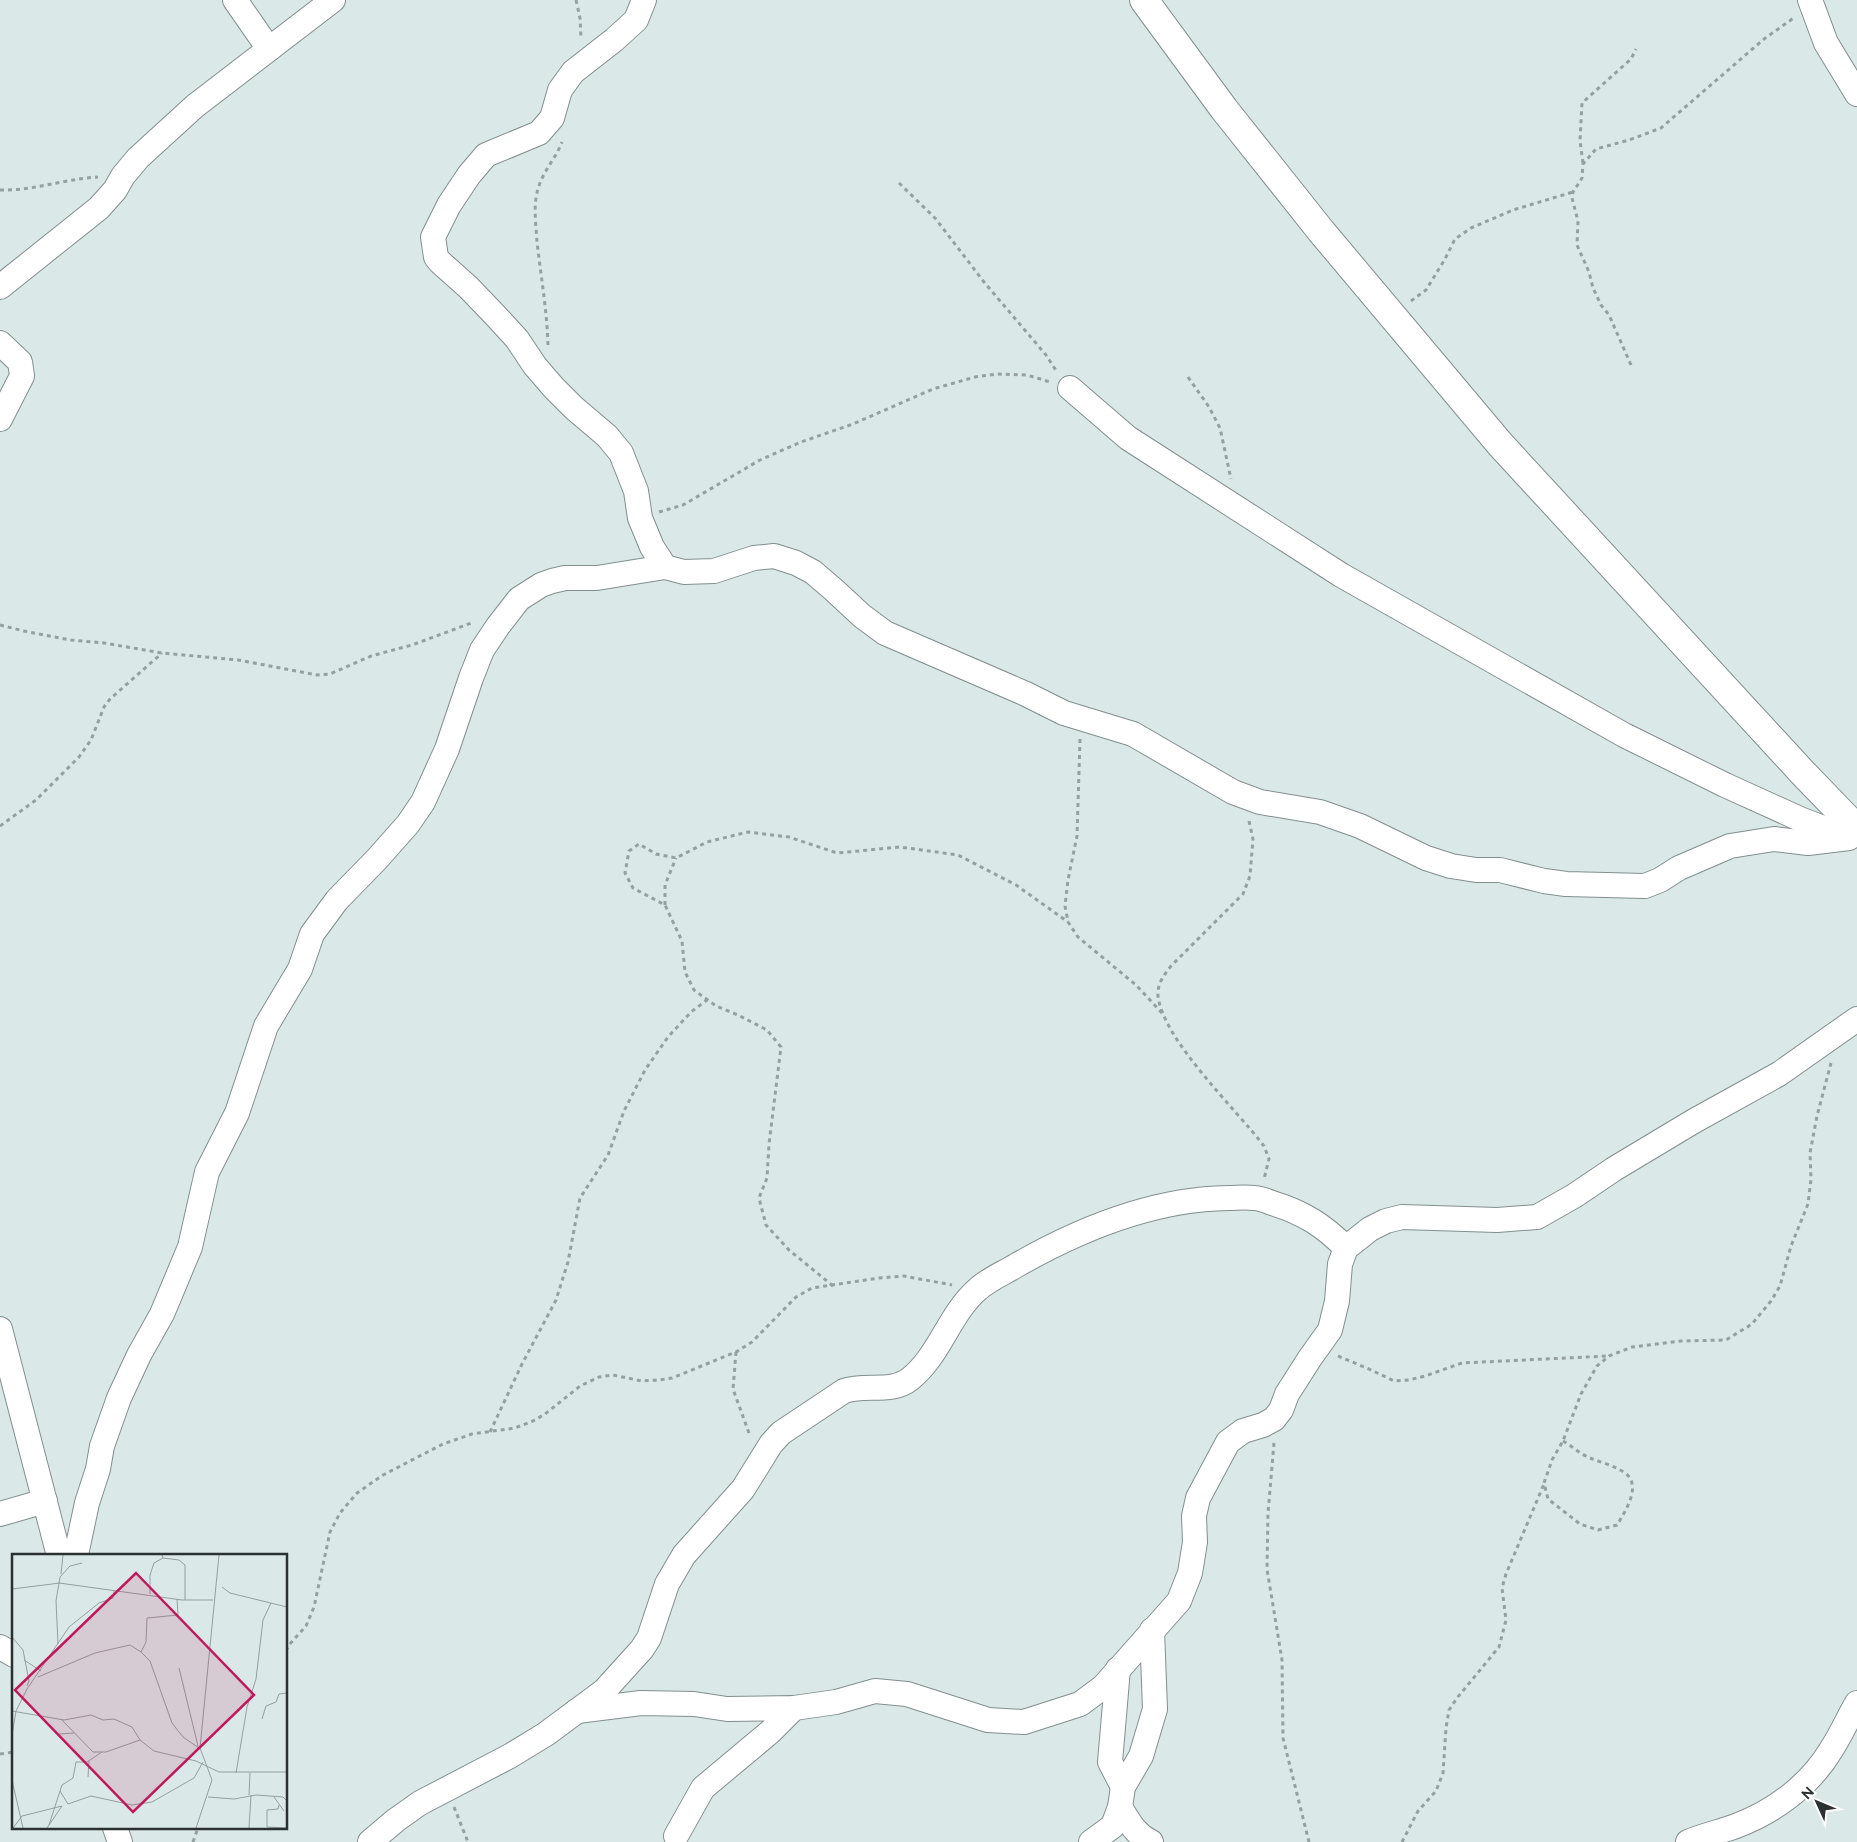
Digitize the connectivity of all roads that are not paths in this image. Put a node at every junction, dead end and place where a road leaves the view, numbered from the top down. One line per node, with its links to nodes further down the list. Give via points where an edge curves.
1 (235, 0): 6 (street)
2 (333, 0): 6 (street)
3 (644, 0): 12 (street, via 636,20 573,72 560,90 552,118 539,133 486,155 459,190 433,237 436,257 440,262 494,314 545,378 607,436 620,453 636,491 640,518)
4 (1144, 0): 13 (street, via 1321,231 1500,444 1796,765)
5 (1811, 2): 7 (street, via 1826,43)
6 (269, 49): 8 (street, via 149,147 99,208)
7 (1857, 94)
8 (0, 287)
9 (0, 342): 11 (street, via 20,362 22,376)
10 (1070, 388): 13 (street, via 1128,438 1340,575 1624,735 1800,819)
11 (0, 419)
12 (664, 567): 13 (street, via 684,572 714,571 754,558 774,556 796,563 813,572 885,633 1064,713 1133,734 1233,792 1260,802 1320,812 1451,866 1500,870 1566,884 1645,886 1730,846 1774,839 1808,843); 20 (street, via 597,578 558,580 541,584 519,599 482,650 447,749 423,802 408,824 337,900 312,934 300,969 266,1026 237,1113 207,1172 190,1247 165,1307 120,1398 102,1446)
13 (1854, 836)
14 (1848, 1025): 15 (street, via 1779,1074 1694,1121 1537,1217 1497,1220 1402,1217 1370,1229)
15 (1346, 1248): 21 (street, via 1340,1264 1330,1330 1274,1419 1243,1431 1228,1442 1198,1498 1190,1573 1179,1601); 27 (street, via 1315,1221 1255,1198 1180,1201 1109,1222 1042,1252 980,1287 962,1305 940,1344 909,1380 897,1386 853,1387 781,1433 743,1489 684,1555 667,1584 649,1638 642,1649 604,1691)
16 (0, 1329): 17 (street)
17 (45, 1500): 18 (street); 19 (street)
18 (0, 1514)
19 (58, 1554)
20 (75, 1554)
21 (1152, 1630): 24 (street); 28 (street, via 1155,1709 1142,1756)
22 (0, 1647): 23 (street)
23 (12, 1654)
24 (1118, 1669): 26 (street, via 1103,1687 1080,1704 1024,1722 988,1720 907,1694 875,1691 836,1702); 28 (street, via 1110,1762)
25 (1857, 1703): 35 (street, via 1819,1769 1794,1793 1764,1814)
26 (794, 1708): 27 (street, via 726,1709 694,1704 641,1703); 30 (street, via 703,1788)
27 (578, 1711): 32 (street, via 510,1756 420,1803)
28 (1121, 1797): 33 (street, via 1112,1826); 34 (street, via 1130,1825 1140,1837)
29 (116, 1830): 31 (street)
30 (676, 1836)
31 (120, 1842)
32 (370, 1842)
33 (1090, 1842)
34 (1151, 1842)
35 (1688, 1842)

